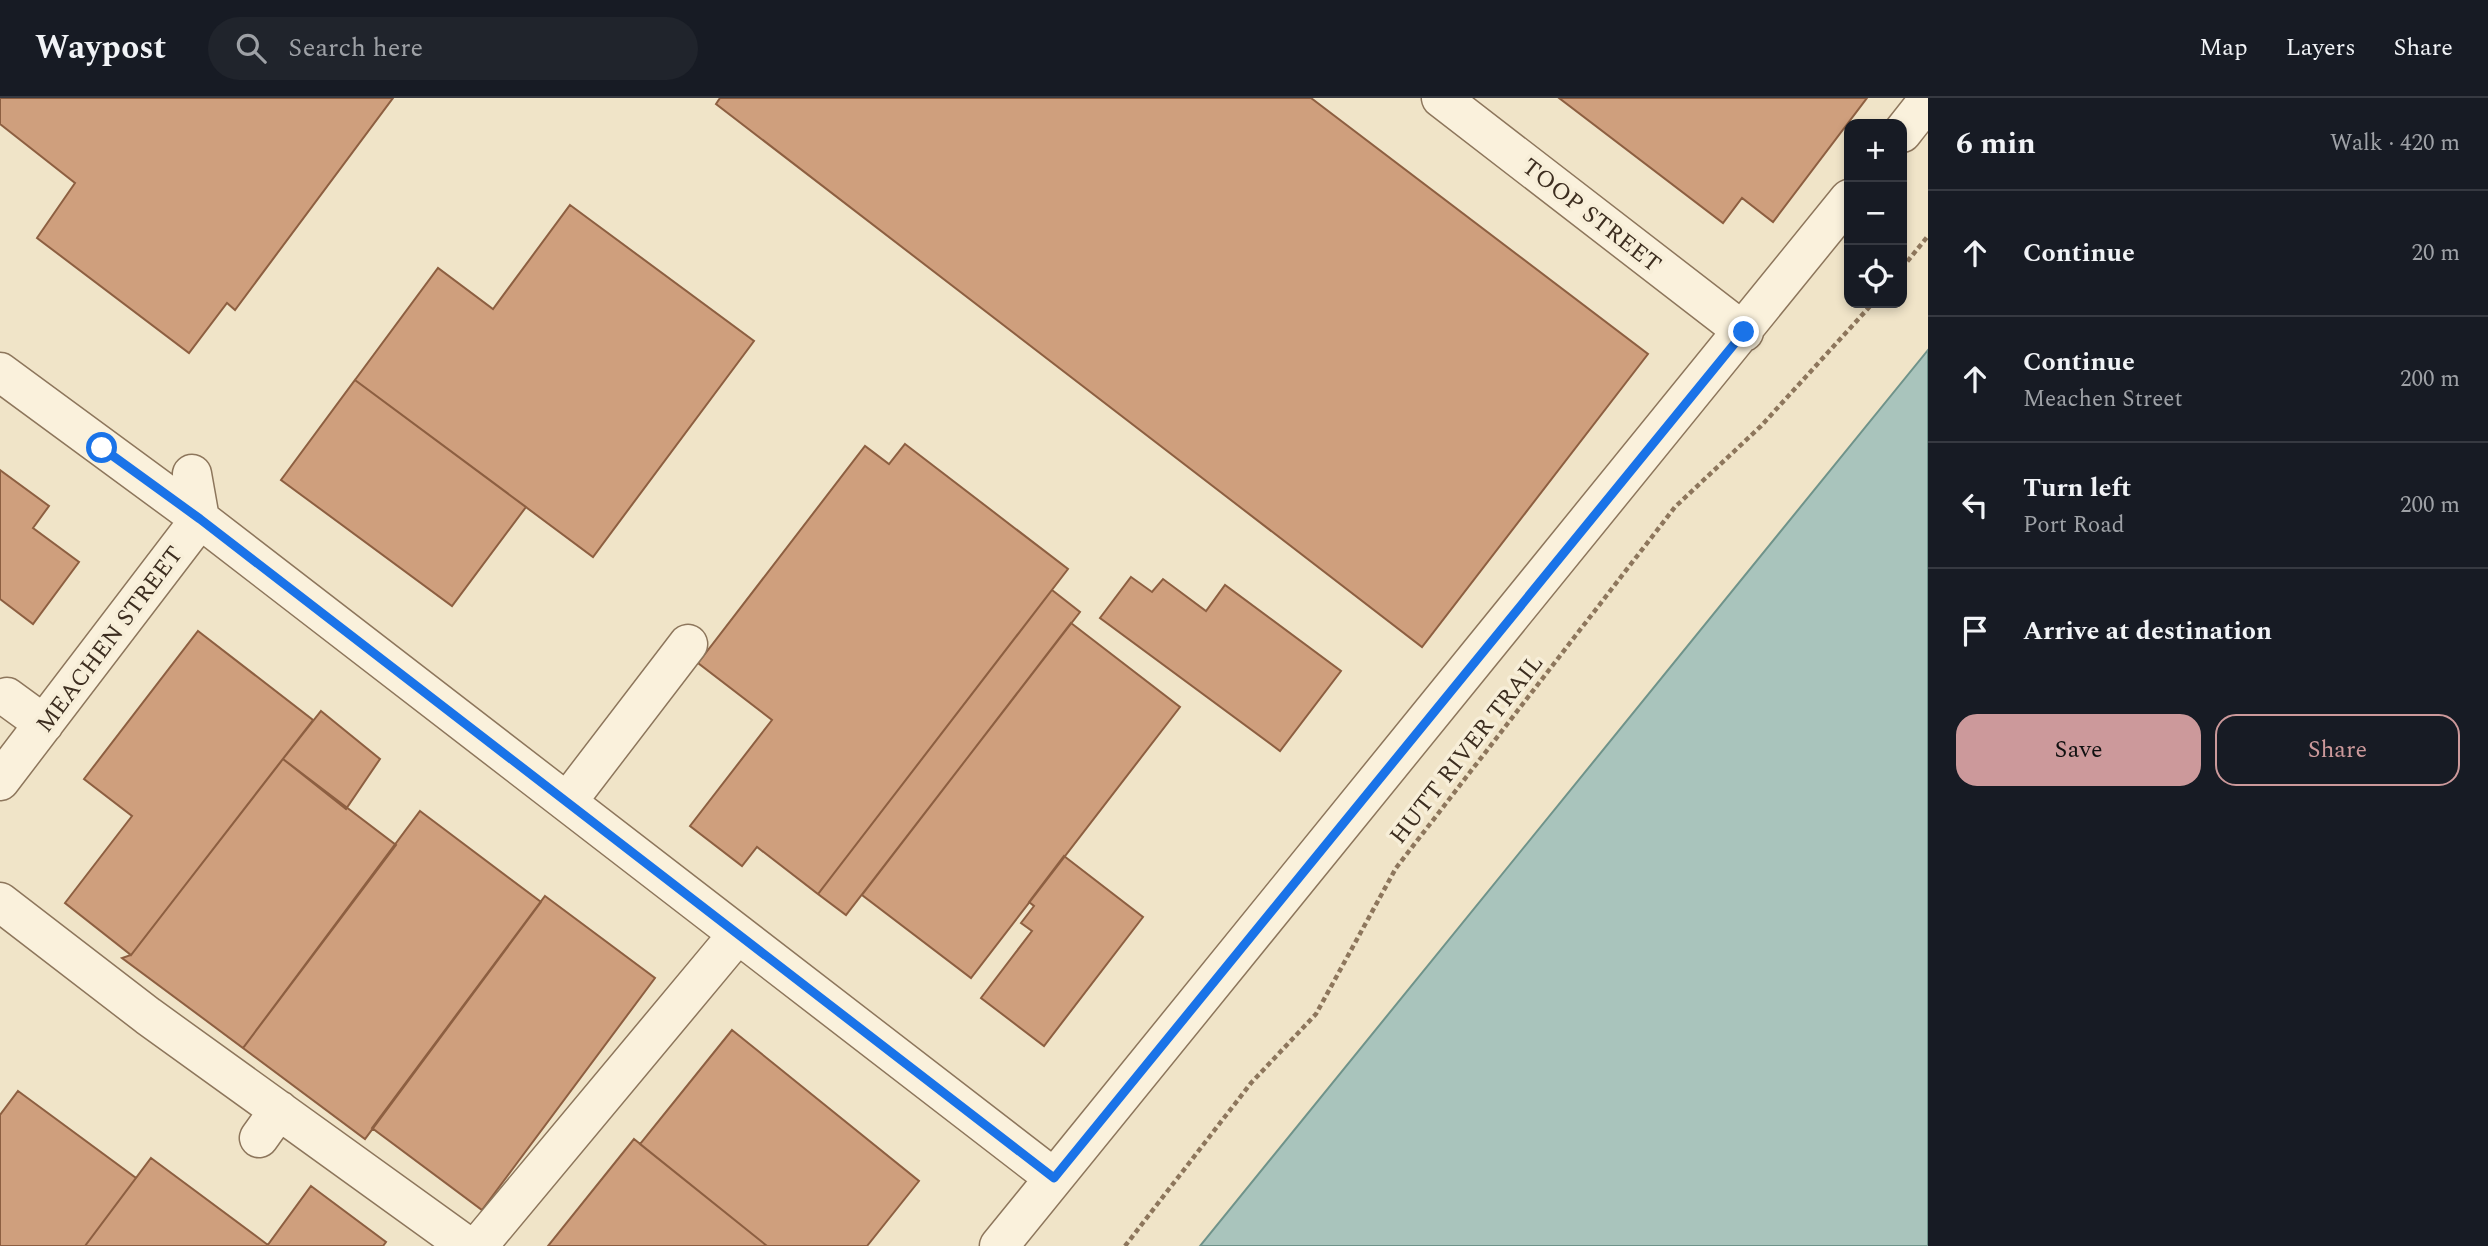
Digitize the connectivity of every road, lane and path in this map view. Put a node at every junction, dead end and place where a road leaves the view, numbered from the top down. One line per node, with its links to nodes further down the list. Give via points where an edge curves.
1 (1441, 98): 8 (street, TOOP STREET)
2 (1928, 100): 3 (street)
3 (1907, 127)
4 (1844, 205): 8 (street)
5 (1928, 236): 6 (path)
6 (1907, 262)
7 (1868, 308): 23 (path, HUTT RIVER TRAIL, via 1761,426 1675,507 1396,867 1316,1014 1251,1083)
8 (1744, 332): 19 (street)
9 (0, 372): 11 (street)
10 (192, 474): 11 (street)
11 (200, 519): 14 (street, MEACHEN STREET); 16 (street)
12 (688, 644): 16 (street)
13 (7, 697): 14 (street)
14 (44, 724): 15 (street, MEACHEN STREET)
15 (0, 781)
16 (567, 802): 18 (street)
17 (0, 902): 20 (street, via 140,1026 269,1124)
18 (738, 934): 19 (street); 21 (street)
19 (1054, 1178): 22 (street)
20 (467, 1246)
21 (478, 1246)
22 (999, 1246)
23 (1125, 1246)

